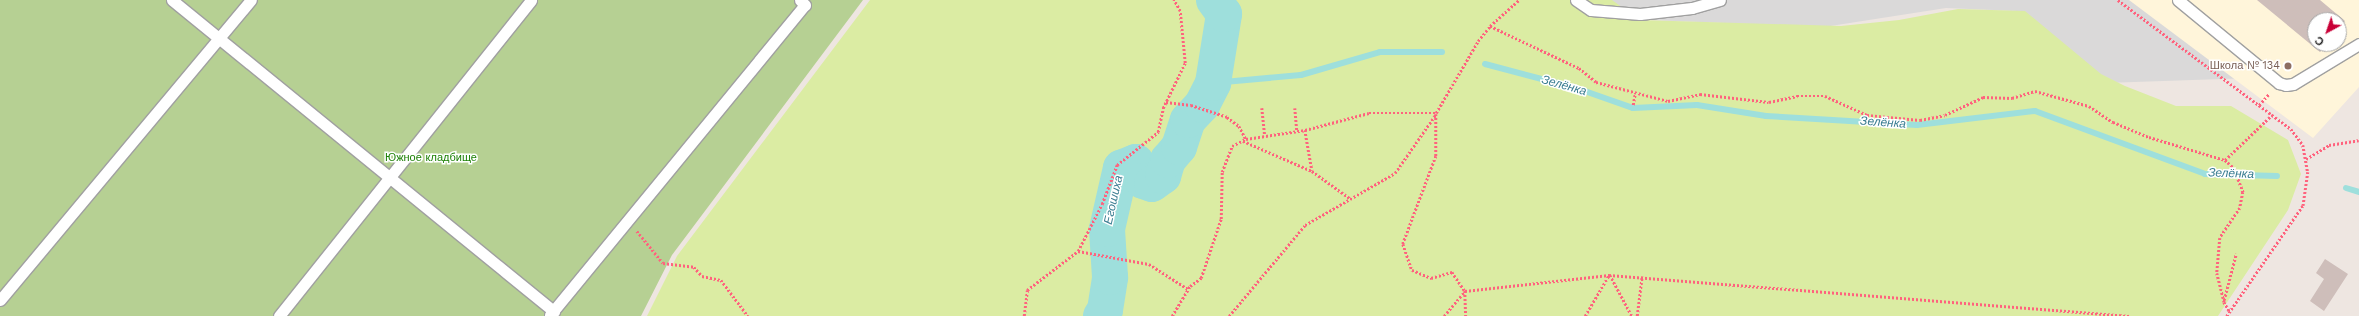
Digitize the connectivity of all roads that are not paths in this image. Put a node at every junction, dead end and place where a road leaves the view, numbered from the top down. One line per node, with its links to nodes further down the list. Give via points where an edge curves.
1 (172, 0): 8 (lane)
2 (251, 0): 8 (lane)
3 (531, 0): 10 (lane)
4 (800, 0): 12 (lane, via 805,5)
5 (1576, 0): 6 (lane, via 1591,10 1640,14 1692,8)
6 (1720, 0)
7 (2178, 0): 9 (lane, via 2279,83 2286,85 2293,84)
8 (220, 38): 10 (lane); 11 (lane)
9 (2359, 44)
10 (390, 178): 12 (lane); 13 (lane)
11 (0, 300)
12 (552, 313)
13 (279, 316)

